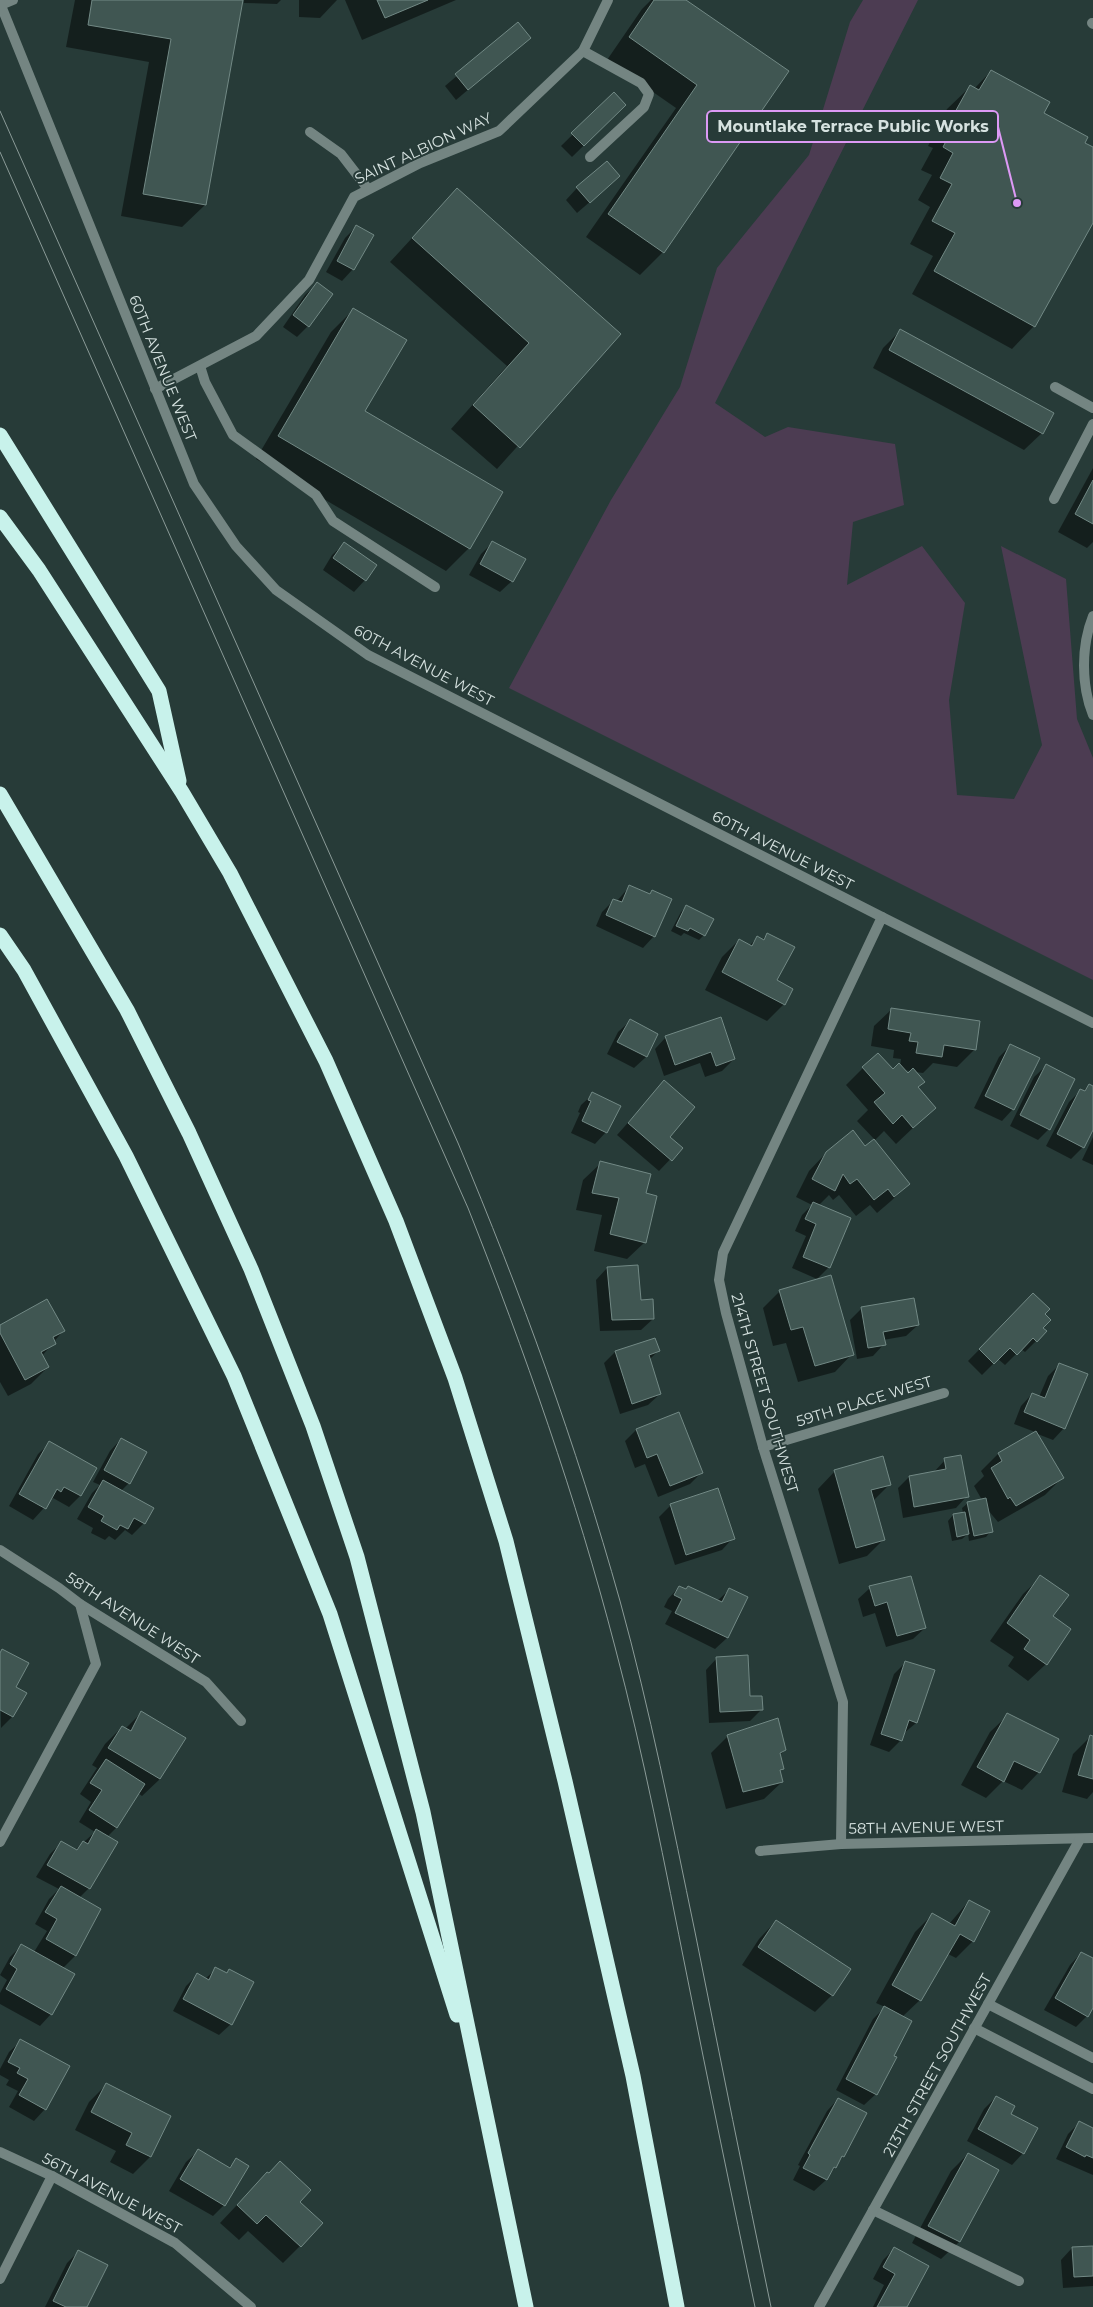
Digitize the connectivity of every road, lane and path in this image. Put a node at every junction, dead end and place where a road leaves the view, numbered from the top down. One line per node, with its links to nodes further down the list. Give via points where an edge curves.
1 (13, 0): 3 (street)
2 (608, 0): 4 (street, SAINT ALBION WAY)
3 (0, 4): 12 (street, 60TH AVENUE WEST)
4 (583, 51): 6 (street, via 640,83 649,94 644,107); 8 (street, SAINT ALBION WAY, via 499,131 420,163)
5 (310, 132): 7 (street, via 341,154)
6 (590, 157)
7 (356, 173): 8 (street); 9 (street)
8 (368, 189): 9 (street, SAINT ALBION WAY)
9 (354, 197): 10 (street, SAINT ALBION WAY, via 309,280 256,336)
10 (200, 366): 12 (street, SAINT ALBION WAY); 18 (street, via 233,436 316,495 333,521)
11 (1055, 387): 13 (street)
12 (155, 389): 23 (street, 60TH AVENUE WEST, via 194,484 236,546 276,590 320,623 368,655)
13 (1093, 408)
14 (1093, 424): 16 (street)
15 (0, 434): 21 (highway, via 159,691)
16 (1054, 498)
17 (0, 518): 21 (highway, via 39,570)
18 (435, 587)
19 (1093, 616): 20 (street, via 1084,660)
20 (1093, 715)
21 (182, 792): 48 (highway, via 230,873 326,1062 396,1221 455,1378 506,1541 563,1771 633,2076)
22 (0, 794): 40 (highway, via 126,1010 189,1133 251,1270 313,1426 357,1557 391,1682 423,1812)
23 (882, 917): 25 (street, 60TH AVENUE WEST); 27 (street, 214TH STREET SOUTHWEST, via 723,1253 719,1280 721,1297)
24 (0, 935): 40 (highway, via 24,970 126,1156 234,1376 330,1614)
25 (1093, 1023)
26 (944, 1393): 27 (street, 59TH PLACE WEST)
27 (764, 1447): 34 (street, 214TH STREET SOUTHWEST, via 843,1702)
28 (0, 1550): 29 (street, 58TH AVENUE WEST)
29 (80, 1604): 30 (street, 58TH AVENUE WEST, via 206,1682); 33 (street, via 96,1664)
30 (241, 1721)
31 (1080, 1838): 32 (street, 58TH AVENUE WEST); 34 (street, 58TH AVENUE WEST); 36 (street, 213TH STREET SOUTHWEST)
32 (1093, 1838)
33 (0, 1842)
34 (841, 1844): 35 (street, 58TH AVENUE WEST)
35 (760, 1851)
36 (988, 2004): 37 (street, 213TH STREET SOUTHWEST); 38 (street)
37 (974, 2028): 39 (street); 43 (street, 213TH STREET SOUTHWEST)
38 (1093, 2058)
39 (1093, 2089)
40 (482, 2095): 47 (highway)
41 (0, 2152): 42 (street, 56TH AVENUE WEST)
42 (52, 2176): 44 (street); 46 (street, 56TH AVENUE WEST, via 175,2243)
43 (873, 2210): 45 (street); 49 (street, 213TH STREET SOUTHWEST)
44 (0, 2279)
45 (1019, 2281)
46 (252, 2307)
47 (526, 2307)
48 (677, 2307)
49 (819, 2307)

